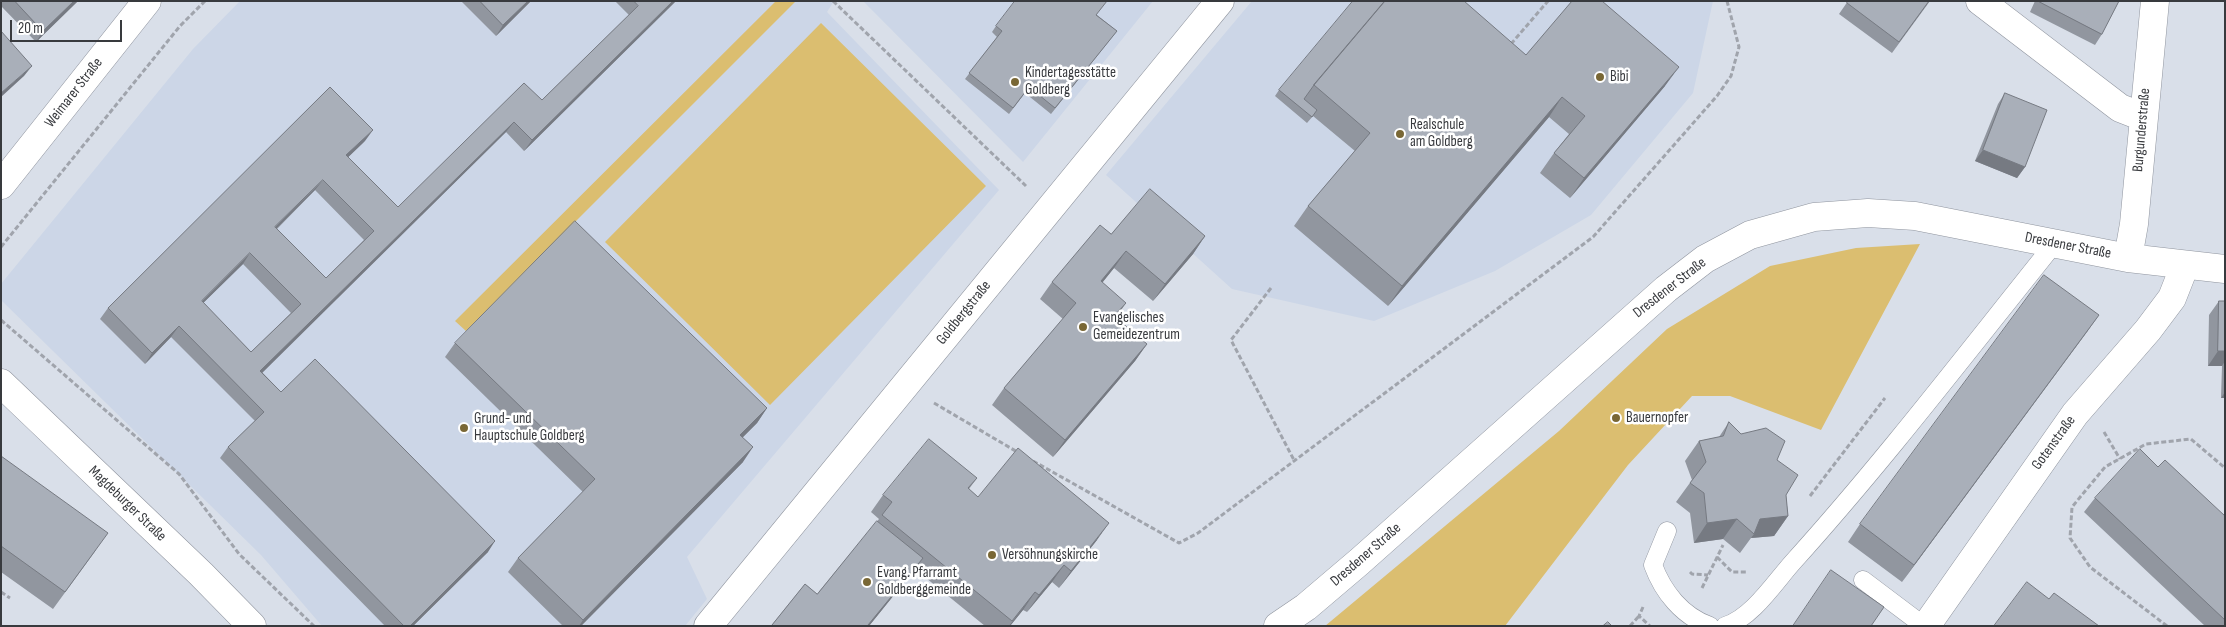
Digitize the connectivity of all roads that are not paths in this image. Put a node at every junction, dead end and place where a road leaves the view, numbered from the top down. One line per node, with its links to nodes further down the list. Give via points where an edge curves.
1 (147, 1): 6 (street, Weimarer Straße)
2 (1220, 1): 15 (street, Goldbergstraße)
3 (1980, 1): 5 (street, via 2120,108)
4 (2155, 1): 5 (street, Burgunderstraße)
5 (2143, 117): 8 (street, Burgunderstraße)
6 (1, 185)
7 (2054, 244): 8 (street, Dresdener Straße); 16 (street, Dresdener Straße, via 1915,216 1868,213 1814,217 1750,236 1705,259 1666,289 1358,562 1306,607); 18 (lane, via 1812,541 1753,608)
8 (2128, 258): 9 (street, Dresdener Straße)
9 (2185, 265): 10 (street, Dresdener Straße); 19 (street, Gotenstraße, via 2172,298 2075,414)
10 (2225, 270)
11 (1, 383): 14 (street, Magdeburger Straße)
12 (1667, 531): 17 (lane, via 1653,565 1664,590 1674,602)
13 (1863, 580): 19 (lane)
14 (252, 626)
15 (708, 626)
16 (1278, 626)
17 (1710, 626)
18 (1725, 626)
19 (1925, 626)

